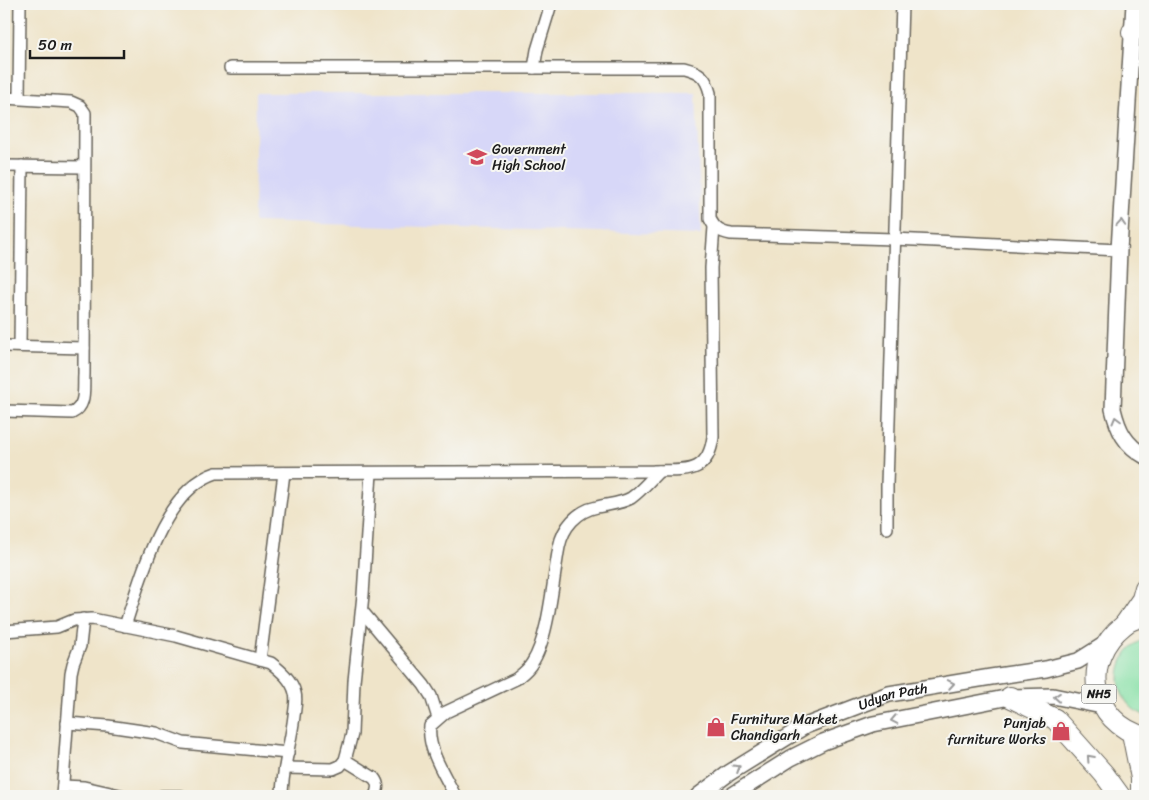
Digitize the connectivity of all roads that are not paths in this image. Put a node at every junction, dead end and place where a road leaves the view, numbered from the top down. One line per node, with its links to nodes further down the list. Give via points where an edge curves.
1 (20, 4): 9 (street)
2 (551, 4): 7 (street)
3 (902, 4): 14 (street)
4 (1134, 4): 5 (main road)
5 (1138, 28): 15 (main road, one-way to 5)
6 (230, 68): 7 (street)
7 (534, 68): 13 (street, via 684,68 702,75 710,93 710,219)
8 (4, 98): 9 (street)
9 (19, 98): 12 (street, via 71,102 83,109)
10 (4, 166): 11 (street)
11 (22, 166): 12 (street); 17 (street)
12 (84, 167): 18 (street)
13 (714, 227): 14 (street, via 721,233 731,234); 21 (street, via 711,451 699,467)
14 (894, 238): 15 (street); 24 (street)
15 (1119, 250): 20 (main road, one-way to 15, via 1125,441 1113,408)
16 (4, 346): 17 (street)
17 (20, 346): 18 (street)
18 (84, 348): 19 (street, via 82,405 78,410 72,413)
19 (4, 411)
20 (1145, 456)
21 (659, 471): 23 (street); 36 (street, via 631,498 588,510 566,528 559,546 540,648 526,672)
22 (284, 473): 23 (street); 30 (street, via 216,473 199,480 188,490 148,557); 33 (street)
23 (370, 473): 26 (street)
24 (887, 528)
25 (1145, 588): 29 (highway, NH5, via 1142,599)
26 (362, 611): 36 (street, via 424,685); 40 (street, via 352,734)
27 (1145, 616): 29 (highway, NH5)
28 (83, 619): 30 (street); 31 (street, via 57,627); 37 (street, via 80,646 71,673)
29 (1125, 624): 32 (highway, NH5)
30 (125, 626): 33 (street, via 176,636)
31 (4, 631)
32 (1105, 644): 35 (highway, NH5, via 1097,664); 49 (main road, Udyan Path, one-way to 32, via 805,726 889,694 1054,667 1078,661)
33 (260, 660): 39 (street, via 282,671 295,692)
34 (1010, 698): 35 (main road, Udyan Path, one-way to 34, via 1053,696); 50 (main road, Udyan Path, one-way to 50, via 873,724 823,742 791,758); 51 (highway, one-way to 34, via 1055,719)
35 (1102, 706): 38 (highway, NH5, via 1111,717)
36 (438, 718): 48 (street, via 430,726 431,746)
37 (67, 723): 39 (street, via 156,733 183,742); 42 (street)
38 (1139, 735): 52 (highway, NH5)
39 (288, 753): 41 (street)
40 (345, 760): 41 (street, via 333,769); 47 (street, via 377,781)
41 (285, 768): 46 (street)
42 (62, 791): 43 (street, via 84,787)
43 (124, 796)
44 (162, 796): 45 (street)
45 (181, 796)
46 (282, 796)
47 (375, 796)
48 (455, 796)
49 (698, 796)
50 (731, 796)
51 (1120, 796)
52 (1141, 796)

